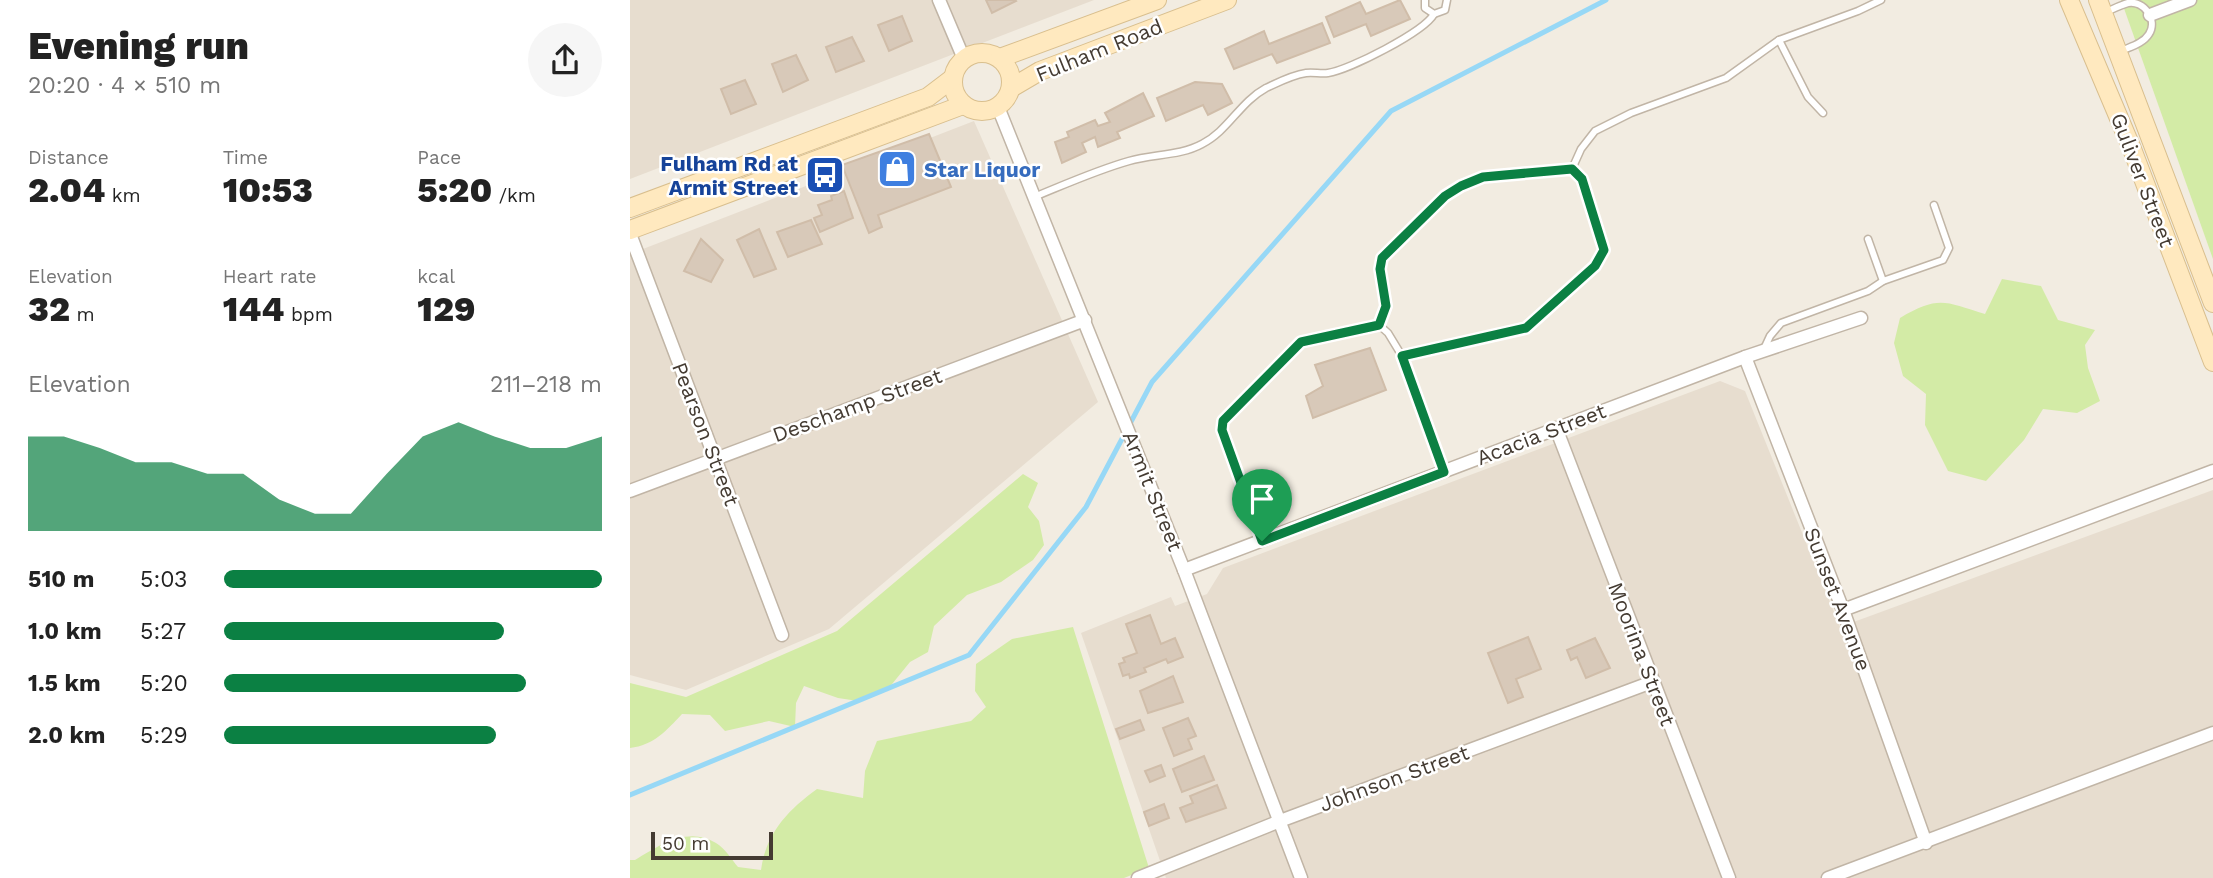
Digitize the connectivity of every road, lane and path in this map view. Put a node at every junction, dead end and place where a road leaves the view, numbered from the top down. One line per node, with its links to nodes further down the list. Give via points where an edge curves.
1 (939, 0): 15 (street)
2 (1157, 0): 14 (street, Fulham Road)
3 (1227, 0): 17 (street, Fulham Road, via 1040,71)
4 (1425, 0): 10 (lane, via 1425,8)
5 (1447, 0): 10 (lane, via 1445,10)
6 (1881, 0): 12 (lane)
7 (2070, 0): 35 (street, Guliver Street)
8 (2190, 0): 11 (street)
9 (2100, 7): 11 (lane, via 2134,3); 13 (street, Guliver Street)
10 (1434, 14): 22 (lane, via 1430,22 1391,46 1351,65 1329,73 1306,73 1262,91 1219,134 1201,145 1130,161)
11 (2150, 15): 13 (lane, via 2149,34)
12 (1779, 40): 20 (lane, via 1808,97); 21 (lane, via 1726,78 1595,131)
13 (2118, 52): 28 (street, Guliver Street)
14 (1000, 58): 15 (street, via 978,53); 17 (street, via 1011,76)
15 (964, 59): 16 (street)
16 (953, 78): 18 (street); 24 (street, via 928,97)
17 (1011, 88): 19 (street)
18 (963, 105): 19 (street, via 978,111); 25 (street)
19 (998, 107): 22 (street, Armit Street)
20 (1823, 113)
21 (1572, 169): 31 (lane, via 1483,177 1445,196 1382,258 1386,306); 33 (lane, via 1582,179 1604,250 1595,266 1526,328)
22 (1034, 197): 30 (street, Armit Street)
23 (1934, 205): 27 (lane, via 1949,248 1946,256)
24 (630, 208)
25 (630, 232): 37 (street, Pearson Street)
26 (1868, 239): 27 (lane)
27 (1883, 281): 32 (lane, via 1868,291 1781,323)
28 (2213, 303)
29 (1860, 318): 32 (street, Acacia Street)
30 (1085, 320): 37 (street, Deschamp Street); 42 (street, Armit Street)
31 (1379, 325): 33 (lane); 41 (lane, via 1301,342 1223,421 1222,430)
32 (1763, 351): 34 (street, Acacia Street)
33 (1402, 356): 39 (lane)
34 (1745, 358): 36 (street, Acacia Street); 43 (street, Sunset Avenue)
35 (2213, 362)
36 (1556, 428): 39 (street, Acacia Street); 45 (street, Moorina Street)
37 (715, 458): 40 (street, Deschamp Street); 44 (street, Pearson Street)
38 (2213, 471): 43 (street)
39 (1444, 472): 41 (street, Acacia Street)
40 (630, 491)
41 (1262, 541): 42 (street, Acacia Street)
42 (1184, 570): 47 (street, Armit Street)
43 (1843, 610): 48 (street, Sunset Avenue)
44 (782, 635)
45 (1652, 682): 47 (street, Johnson Street); 51 (street, Moorina Street)
46 (2213, 733): 48 (street)
47 (1280, 821): 49 (street, Johnson Street); 50 (street, Armit Street)
48 (1926, 843): 52 (street)
49 (1138, 878)
50 (1301, 878)
51 (1730, 878)
52 (1828, 878)

